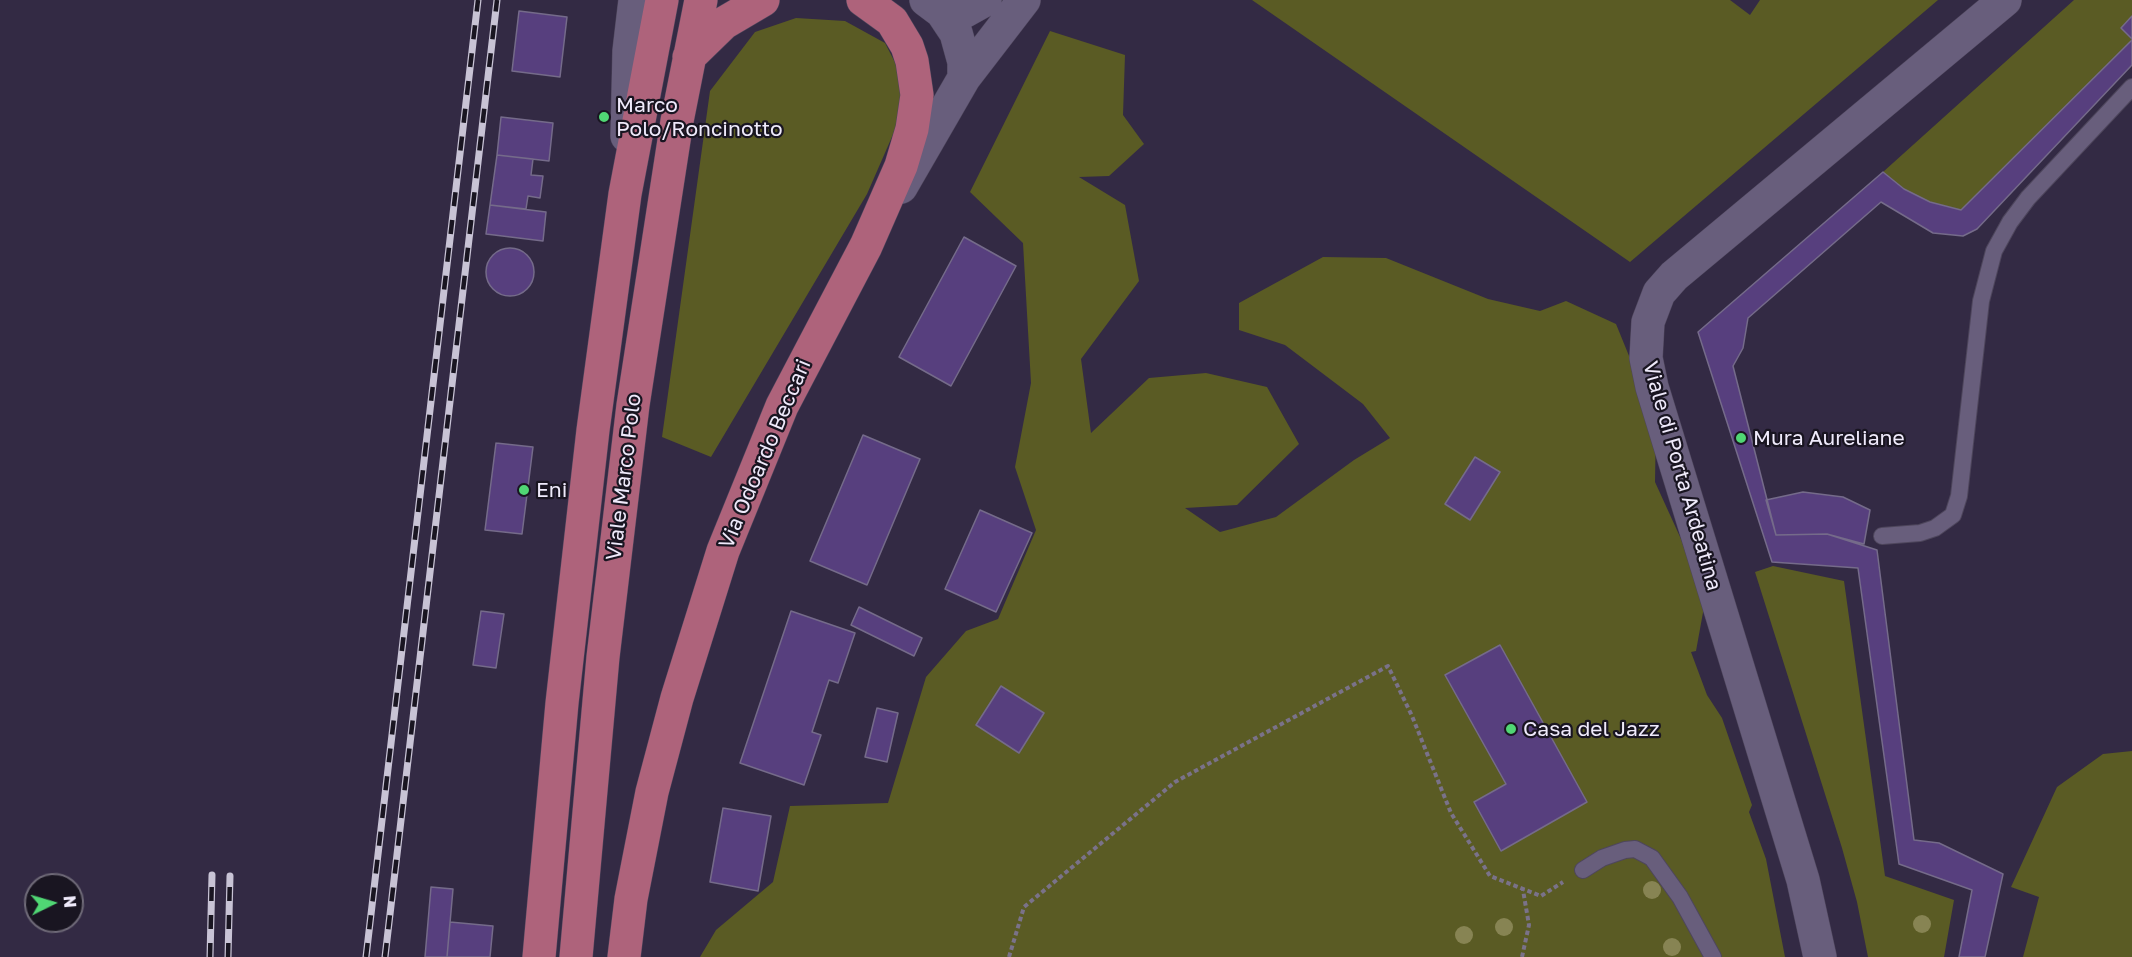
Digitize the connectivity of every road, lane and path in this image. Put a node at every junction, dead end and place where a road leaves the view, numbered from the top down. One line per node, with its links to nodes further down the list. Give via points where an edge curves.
1 (635, 0): 13 (street, Viale Marco Polo, via 629,51)
2 (662, 0): 13 (main road, Viale Marco Polo)
3 (701, 0): 10 (main road, Viale Marco Polo)
4 (763, 0): 10 (main road, via 724,23)
5 (863, 0): 14 (main road, via 899,30 912,61 917,95 904,157)
6 (985, 0): 9 (street)
7 (1024, 0): 11 (street, Via Odoardo Beccari)
8 (2005, 0): 24 (street, Viale di Porta Ardeatina, via 1674,276 1659,293 1648,322 1646,358 1652,387 1803,880)
9 (937, 10): 11 (street, via 960,48)
10 (689, 57): 19 (main road, Viale Marco Polo, via 650,287 616,537)
11 (964, 78): 14 (street, Via Odoardo Beccari)
12 (2132, 87): 15 (lane, via 2028,198 1994,251 1981,301 1959,496 1953,515 1920,533)
13 (626, 194): 18 (main road, Viale Marco Polo, via 569,638)
14 (866, 246): 20 (main road, Via Odoardo Beccari, via 782,406 723,551 659,761 640,846)
15 (1882, 536)
16 (1583, 870): 17 (path, via 1541,896); 23 (lane, via 1625,850 1635,849 1652,858)
17 (1523, 889): 21 (path, via 1490,876 1451,813 1388,666 1175,782 1024,907); 22 (path, via 1529,925)
18 (539, 957)
19 (576, 957)
20 (624, 957)
21 (1009, 957)
22 (1522, 957)
23 (1713, 957)
24 (1820, 957)

